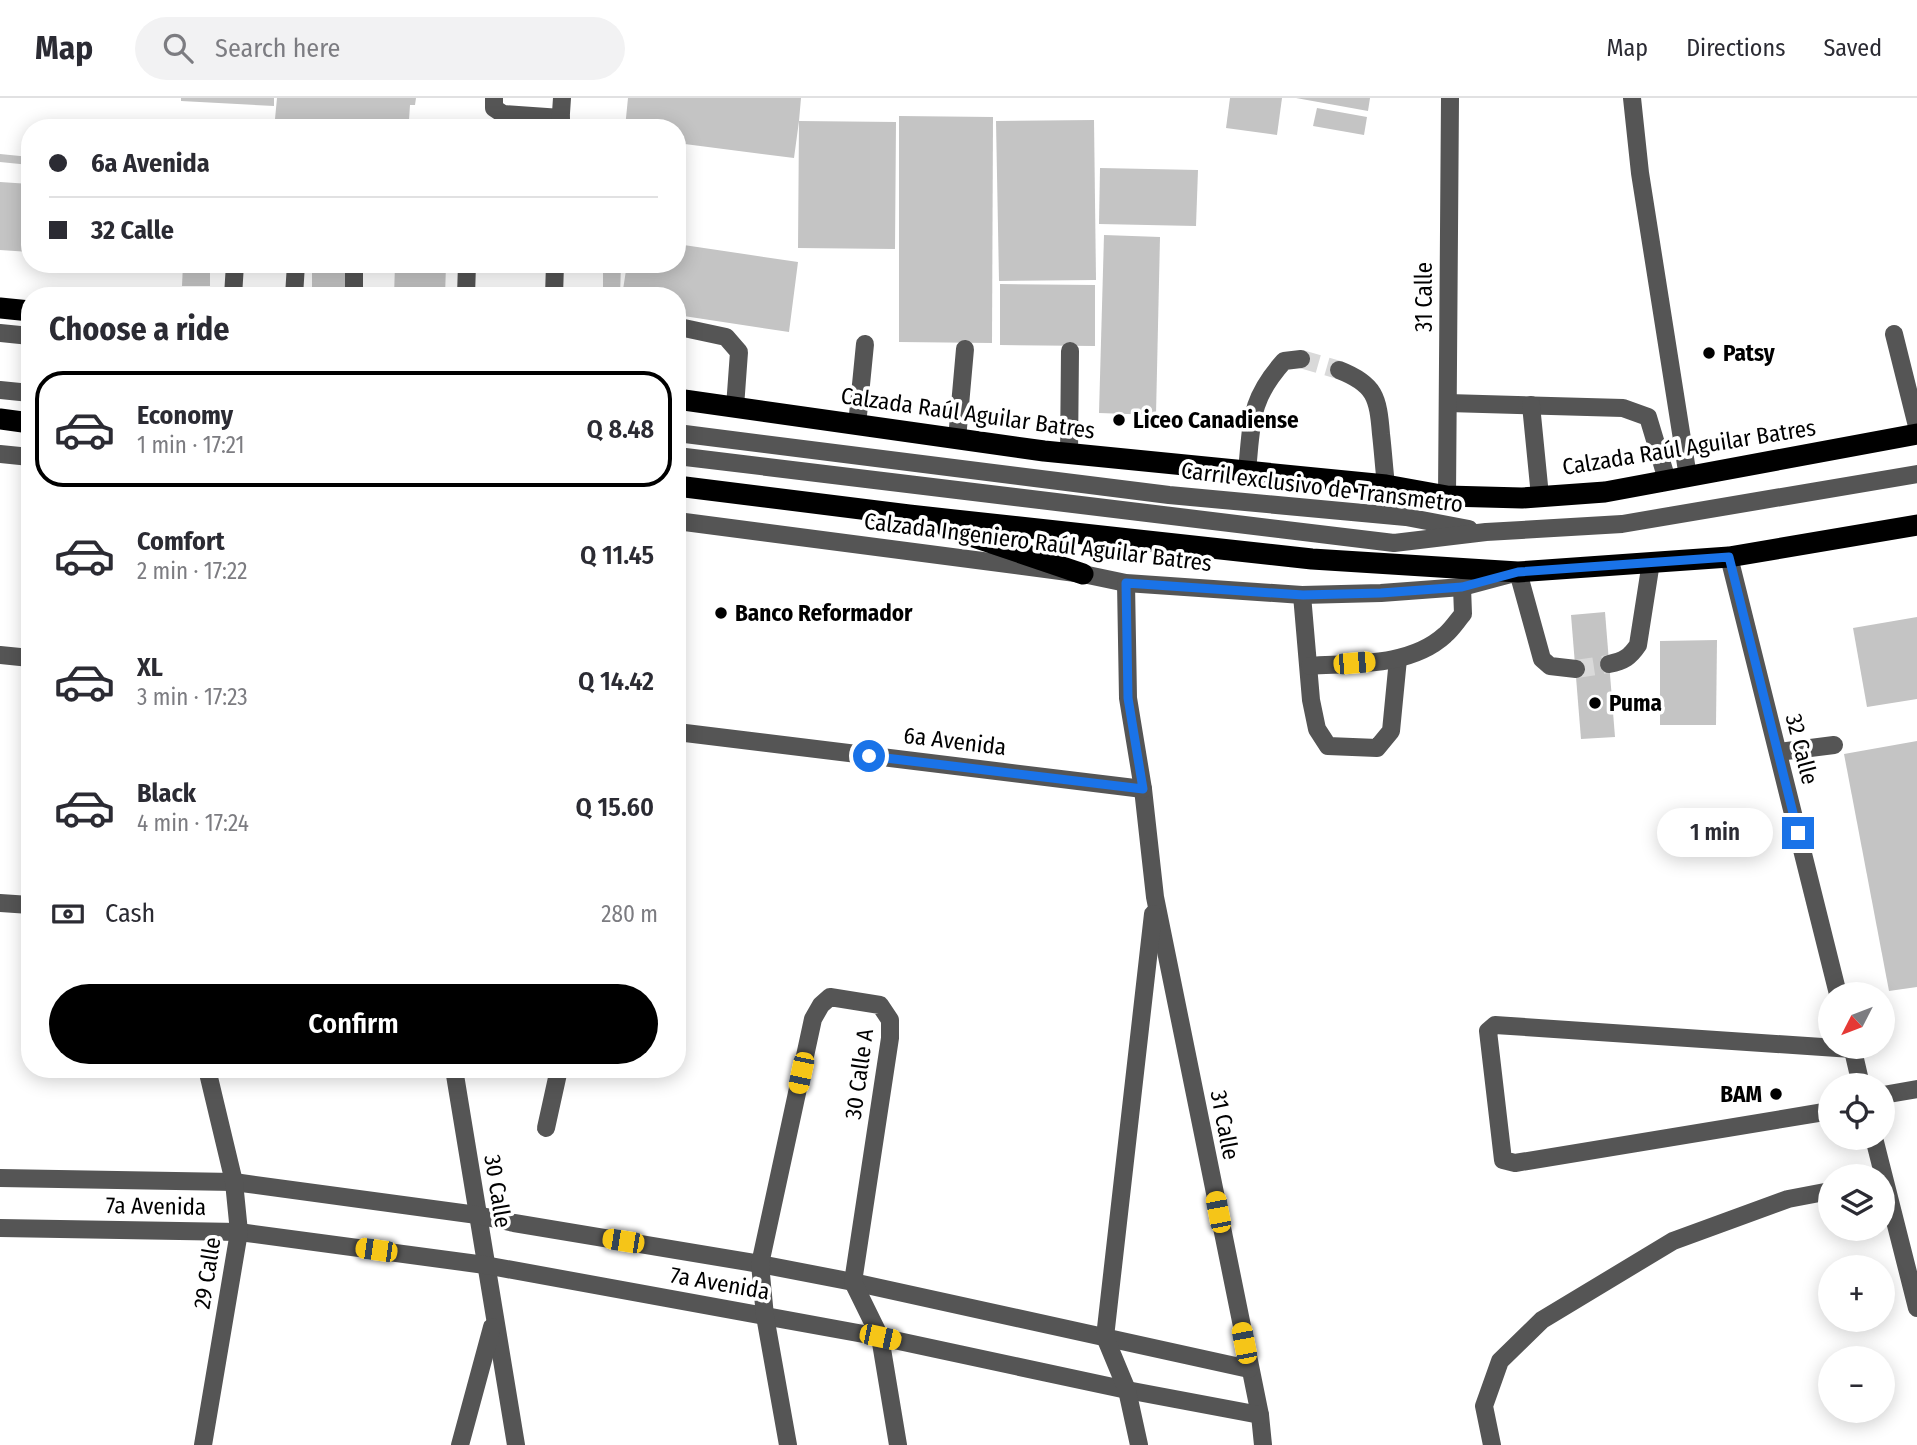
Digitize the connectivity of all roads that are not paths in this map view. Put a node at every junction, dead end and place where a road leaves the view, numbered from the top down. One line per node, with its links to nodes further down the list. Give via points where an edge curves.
1 (494, 98): 5 (street, via 494,108 503,114)
2 (562, 98): 6 (street)
3 (1450, 98): 21 (street, 31 Calle)
4 (1632, 98): 37 (street)
5 (535, 119)
6 (561, 119)
7 (0, 308): 8 (highway)
8 (21, 310)
9 (686, 328): 23 (street, via 726,337 739,352)
10 (0, 333): 12 (street)
11 (1894, 334): 27 (street)
12 (21, 335)
13 (865, 344): 26 (street)
14 (965, 349): 30 (street)
15 (1070, 351): 32 (street)
16 (1301, 359): 35 (street, via 1284,361 1266,381 1253,410)
17 (1339, 369): 39 (street, via 1357,377 1379,404)
18 (0, 390): 19 (street)
19 (21, 392)
20 (686, 400): 23 (highway, Calzada Raúl Aguilar Batres)
21 (1448, 403): 22 (street); 41 (street, 31 Calle)
22 (1531, 405): 38 (street, via 1623,408 1648,417); 42 (street)
23 (735, 407): 26 (highway, Calzada Raúl Aguilar Batres)
24 (0, 419): 25 (highway)
25 (21, 422)
26 (857, 425): 30 (highway, Calzada Raúl Aguilar Batres)
27 (1917, 426)
28 (686, 434): 46 (street, Carril exclusivo de Transmetro, via 1169,495 1406,517)
29 (1917, 435): 37 (highway, Calzada Raúl Aguilar Batres)
30 (957, 439): 32 (highway, Calzada Raúl Aguilar Batres)
31 (0, 454): 33 (street)
32 (1069, 454): 35 (highway, Calzada Raúl Aguilar Batres)
33 (21, 456)
34 (686, 457): 46 (street, Carril exclusivo de Transmetro, via 1394,543)
35 (1247, 471): 39 (highway, Calzada Raúl Aguilar Batres)
36 (1917, 474): 46 (street, via 1622,524)
37 (1688, 477): 38 (highway, Calzada Raúl Aguilar Batres)
38 (1667, 480): 42 (highway, Calzada Raúl Aguilar Batres, via 1605,492)
39 (1386, 485): 41 (highway, Calzada Raúl Aguilar Batres)
40 (686, 487): 43 (highway)
41 (1447, 496): 42 (highway, Calzada Raúl Aguilar Batres)
42 (1540, 496)
43 (909, 514): 49 (highway, via 1312,559); 50 (highway)
44 (686, 522): 50 (street, Calzada Ingeniero Raúl Aguilar Batres)
45 (1917, 525): 47 (highway)
46 (1486, 532)
47 (1729, 557): 48 (highway); 62 (street, 32 Calle)
48 (1651, 562): 49 (highway); 57 (street, via 1638,645 1622,662)
49 (1518, 572): 52 (street, Calzada Ingeniero Raúl Aguilar Batres); 59 (street, via 1542,659 1550,666)
50 (1083, 574): 51 (street, Calzada Ingeniero Raúl Aguilar Batres)
51 (1126, 583): 53 (street, Calzada Ingeniero Raúl Aguilar Batres); 63 (street, 31 Calle, via 1128,698)
52 (1462, 587): 53 (street, Calzada Ingeniero Raúl Aguilar Batres); 56 (street, via 1463,614 1444,636)
53 (1303, 595): 58 (street)
54 (0, 655): 55 (street)
55 (21, 658)
56 (1398, 659): 58 (street); 58 (street, via 1391,731 1377,748 1328,746 1317,729)
57 (1609, 664)
58 (1310, 666)
59 (1576, 669)
60 (686, 733): 63 (street, 6a Avenida)
61 (1834, 745): 62 (street)
62 (1778, 752): 67 (street, 32 Calle)
63 (1143, 789): 64 (street, 31 Calle)
64 (1155, 897): 90 (street, 31 Calle); 91 (street, 31 Calle)
65 (0, 903): 66 (street)
66 (21, 904)
67 (1836, 982)
68 (1818, 1046): 74 (street, via 1495,1025 1488,1031 1503,1160 1515,1163)
69 (209, 1078): 77 (street, 29 Calle)
70 (455, 1078): 79 (street, 30 Calle)
71 (556, 1078): 75 (street)
72 (1917, 1089): 73 (street)
73 (1895, 1093)
74 (1818, 1113)
75 (546, 1128)
76 (0, 1178): 77 (street, 7a Avenida)
77 (234, 1182): 79 (street, 7a Avenida); 82 (street, 29 Calle)
78 (1818, 1193): 101 (street, via 1788,1199 1673,1241 1542,1320 1500,1361 1484,1406)
79 (477, 1215): 83 (street, 7a Avenida); 84 (street, 30 Calle)
80 (1895, 1223): 86 (street)
81 (0, 1228): 82 (street, 7a Avenida)
82 (239, 1232): 84 (street, 7a Avenida); 94 (street, 29 Calle)
83 (760, 1264): 85 (street, 7a Avenida); 85 (street, 30 Calle A, via 813,1019 830,997 880,1005 890,1020 890,1038); 87 (street, 30 Calle A)
84 (485, 1265): 87 (street, 7a Avenida); 88 (street, 30 Calle)
85 (853, 1282): 89 (street); 90 (street, 7a Avenida)
86 (1917, 1308)
87 (765, 1316): 89 (street, 7a Avenida); 97 (street, 30 Calle A)
88 (494, 1320): 95 (street, 30 Calle); 96 (street, 30 Calle)
89 (880, 1337): 92 (street, 7a Avenida); 98 (street)
90 (1105, 1337): 91 (street, 7a Avenida); 92 (street, 31 Calle)
91 (1249, 1369): 93 (street, 31 Calle)
92 (1127, 1390): 93 (street, 7a Avenida); 99 (street, 31 Calle)
93 (1259, 1415): 100 (street, 31 Calle)
94 (203, 1445)
95 (460, 1445)
96 (516, 1445)
97 (788, 1445)
98 (898, 1445)
99 (1139, 1445)
100 (1263, 1445)
101 (1492, 1445)

